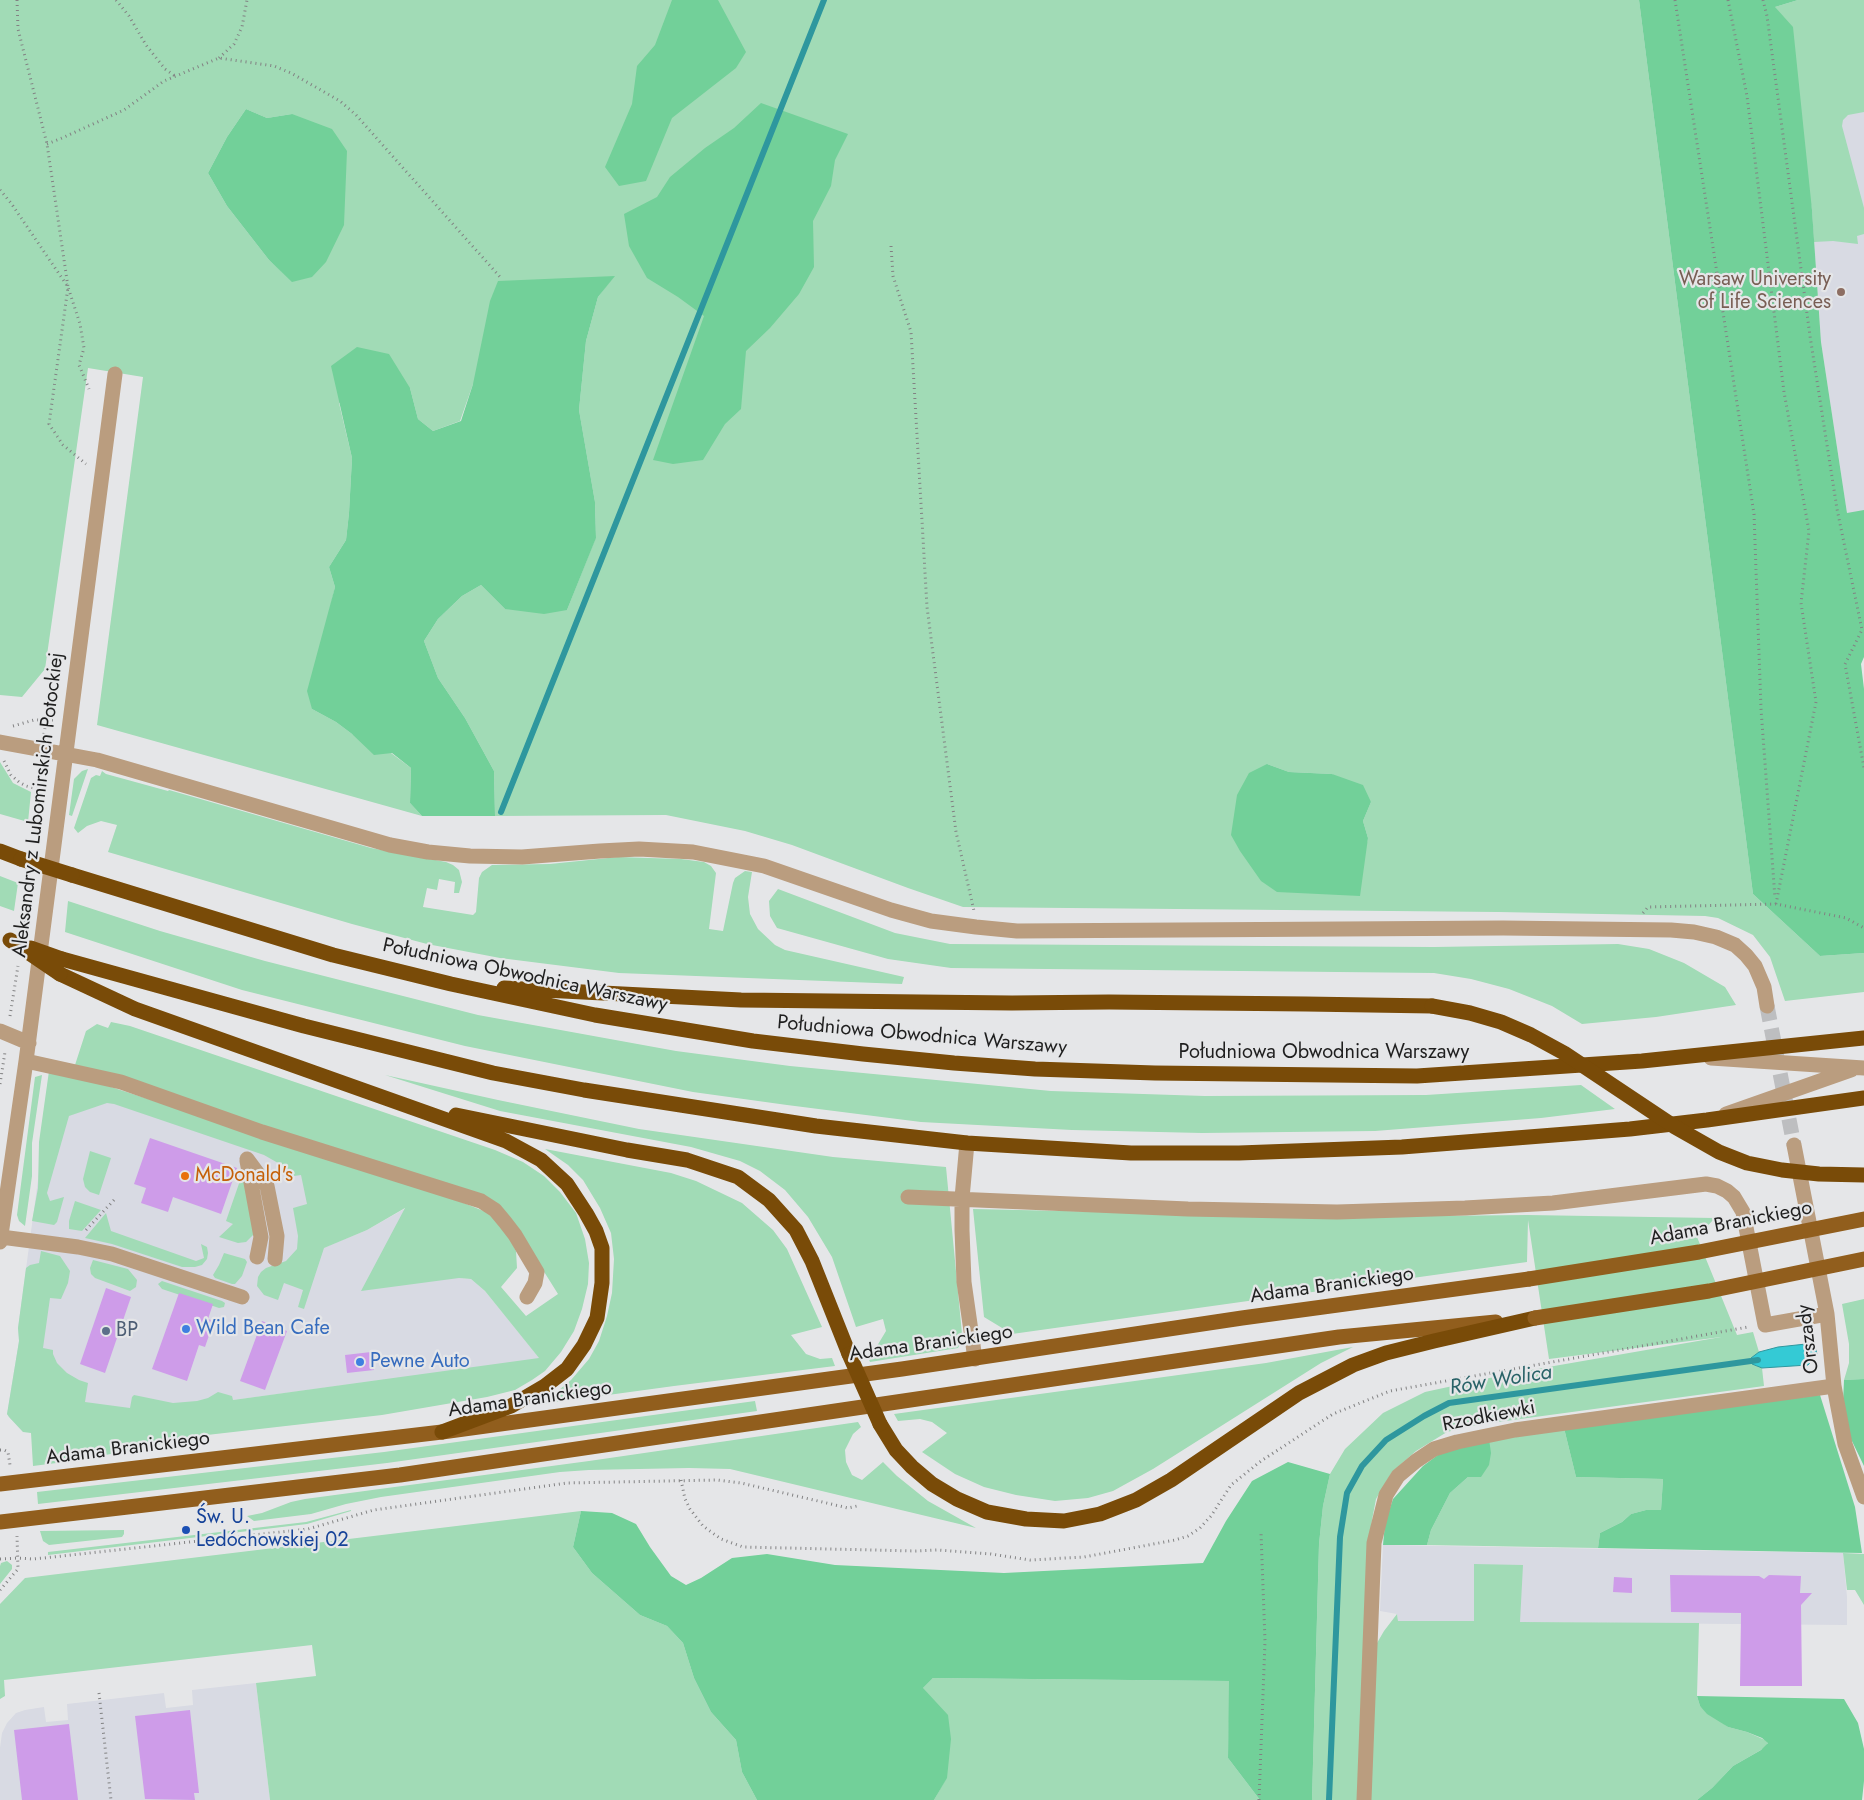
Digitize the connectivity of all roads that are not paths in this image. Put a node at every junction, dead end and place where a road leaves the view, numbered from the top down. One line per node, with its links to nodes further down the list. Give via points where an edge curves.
1 (115, 374): 3 (street, Aleksandry z Lubomirskich Potockiej)
2 (0, 742): 3 (street)
3 (65, 754): 8 (street, via 97,760 428,852 522,857 639,849 694,852 764,866 890,910 976,927 1016,930 1503,928 1694,932 1716,936 1746,955 1764,987); 11 (street, Aleksandry z Lubomirskich Potockiej)
4 (0, 851): 7 (highway, Południowa Obwodnica Warszawy, bridge, via 332,955)
5 (5, 938): 6 (highway, bridge)
6 (61, 966): 16 (highway, via 136,1008); 18 (highway, via 494,1072 806,1124)
7 (451, 984): 12 (highway, Południowa Obwodnica Warszawy, via 595,1015 753,1041 1035,1068 1164,1074 1417,1076); 20 (highway, bridge, via 741,1000 1432,1006 1470,1013 1530,1034 1674,1127 1748,1164 1792,1171)
8 (1767, 1006)
9 (4, 1033): 11 (street)
10 (1864, 1038): 12 (highway, Południowa Obwodnica Warszawy)
11 (28, 1043): 13 (street, Aleksandry z Lubomirskich Potockiej)
12 (1690, 1057): 14 (street)
13 (26, 1061): 24 (street, Aleksandry z Lubomirskich Potockiej); 28 (street, via 121,1082 262,1132 481,1201 505,1222 537,1272)
14 (1862, 1067): 17 (street)
15 (1864, 1098): 17 (highway)
16 (403, 1104): 31 (highway, bridge, via 687,1160 738,1178 769,1200 796,1230 880,1424 896,1450 932,1484 987,1512 1064,1521 1100,1514 1136,1500 1171,1480 1299,1393 1353,1365 1386,1353); 34 (highway, via 506,1141 541,1160 567,1184 596,1231 602,1248 597,1318 584,1346 567,1369 511,1406)
17 (1707, 1120): 18 (highway, via 1402,1148 1131,1153)
18 (967, 1143): 22 (street)
19 (1794, 1145): 30 (street, Orszady)
20 (1864, 1175)
21 (908, 1197): 22 (street)
22 (962, 1198): 30 (street, via 1338,1212 1553,1204 1706,1184 1726,1191 1744,1212 1765,1325); 32 (street, via 964,1282)
23 (1864, 1218): 32 (main road, Adama Branickiego, bridge, via 1699,1252 1529,1279)
24 (0, 1240): 29 (street, via 78,1246 112,1254)
25 (257, 1257): 26 (street, via 261,1238 247,1159 267,1186 277,1236)
26 (275, 1259)
27 (1864, 1259): 31 (main road, bridge, via 1709,1291)
28 (527, 1296)
29 (242, 1297)
30 (1827, 1314): 33 (street, Orszady)
31 (1535, 1318): 37 (main road, via 1339,1337 400,1475)
32 (975, 1358): 34 (main road, Adama Branickiego)
33 (1834, 1386): 36 (street, Orszady, via 1845,1444); 38 (street, Rzodkiewki, via 1515,1430 1434,1448 1398,1476 1386,1495 1374,1542)
34 (442, 1432): 35 (main road, Adama Branickiego)
35 (0, 1484)
36 (1864, 1497)
37 (0, 1522)
38 (1364, 1800)

